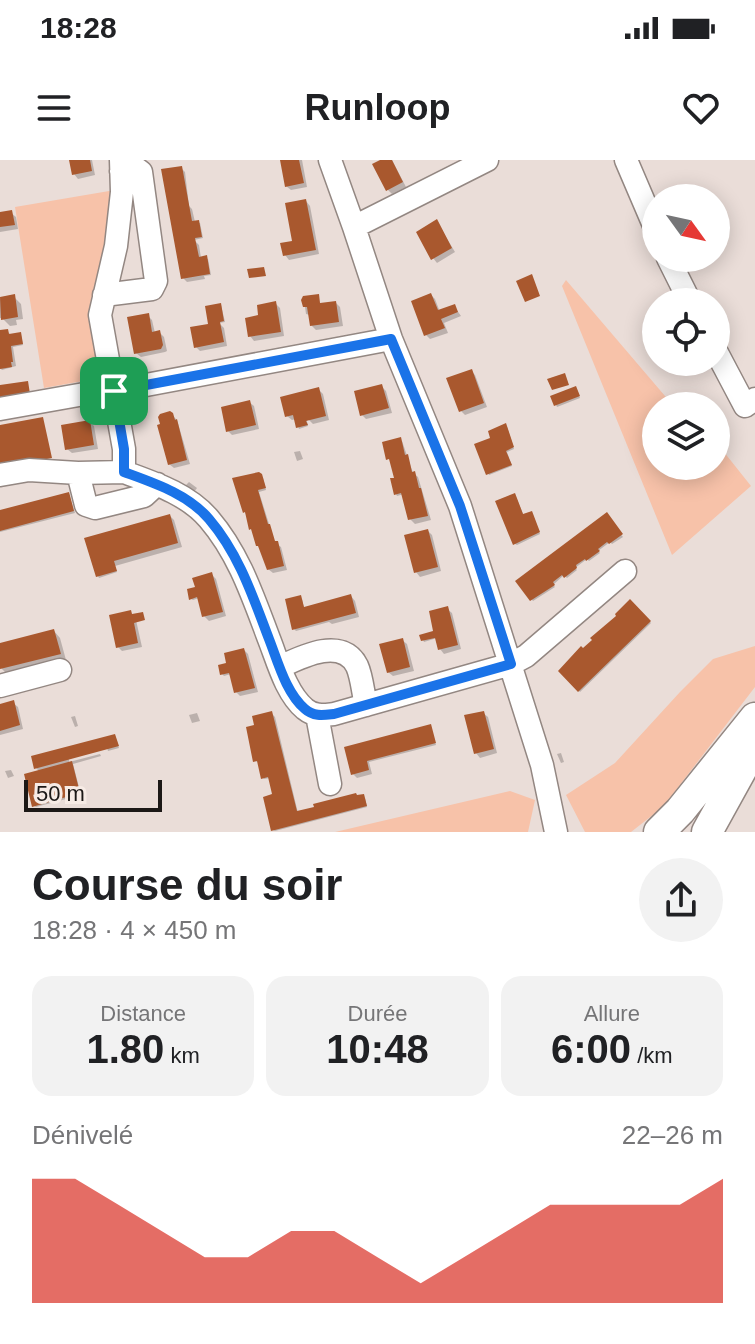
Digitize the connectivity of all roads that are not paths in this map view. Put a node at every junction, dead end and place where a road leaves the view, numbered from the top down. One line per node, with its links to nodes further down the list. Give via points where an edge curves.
1 (330, 160): 6 (street)
2 (487, 160): 6 (street)
3 (626, 160): 5 (street)
4 (121, 165): 7 (street, via 116,246); 7 (street, via 141,172 156,281 152,289)
5 (642, 197)
6 (354, 227): 8 (street)
7 (104, 295): 10 (street, via 100,315)
8 (391, 339): 10 (street); 18 (street, via 460,506)
9 (730, 372): 11 (street)
10 (114, 391): 12 (street); 13 (street)
11 (750, 402)
12 (0, 409)
13 (124, 472): 14 (street); 16 (street)
14 (78, 473): 15 (street, via 29,470); 16 (street, via 86,505 95,508 144,496)
15 (0, 475)
16 (157, 484): 19 (street, via 208,517 229,547)
17 (625, 571): 18 (street)
18 (511, 664): 22 (street); 27 (street)
19 (280, 667): 22 (street, via 310,653 346,655 357,665); 23 (street, via 296,700)
20 (60, 670): 21 (street)
21 (0, 686)
22 (366, 705): 23 (street)
23 (317, 715): 26 (street)
24 (755, 718): 28 (main road)
25 (755, 745): 29 (main road)
26 (330, 784)
27 (556, 832)
28 (659, 832)
29 (707, 832)

